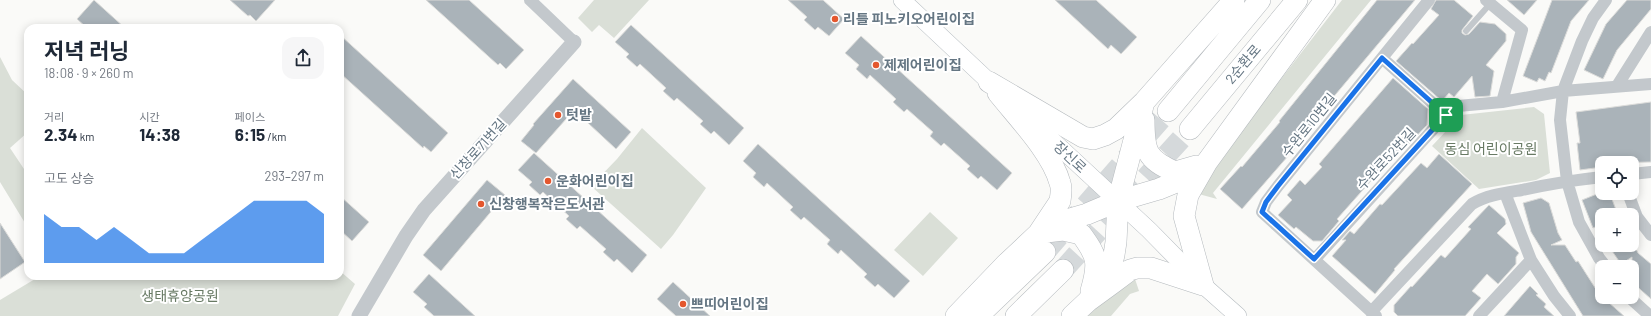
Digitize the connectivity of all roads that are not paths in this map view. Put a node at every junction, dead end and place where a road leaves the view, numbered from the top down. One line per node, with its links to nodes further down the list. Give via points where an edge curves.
1 (530, 0): 12 (street, 신창로71번길)
2 (902, 0): 14 (main road, 장신로)
3 (1234, 0): 18 (highway)
4 (1260, 0): 20 (highway, 2순환로)
5 (1297, 0): 22 (highway, 2순환로)
6 (1325, 0): 23 (highway)
7 (1429, 0): 13 (street, 수완로10번길)
8 (1606, 0): 17 (street, via 1593,18 1582,41)
9 (1488, 2): 10 (lane); 19 (street, via 1522,30)
10 (1466, 31)
11 (1651, 32): 16 (street)
12 (574, 42): 41 (street, 신창로71번길, via 424,210)
13 (1382, 58): 21 (street); 33 (street, 수완로10번길, via 1278,186 1262,212)
14 (989, 82): 18 (highway, via 1062,126 1083,137 1093,139 1116,129); 30 (main road, 장신로); 32 (highway, via 1043,150 1061,184 1060,201)
15 (1651, 84): 16 (street, 수완로52번길)
16 (1617, 86): 17 (street, 수완로52번길)
17 (1563, 91): 19 (street, 수완로52번길); 27 (street, via 1560,120)
18 (1144, 102): 23 (highway, via 1145,144 1148,154 1156,163 1175,172); 30 (highway)
19 (1502, 102): 21 (street, 수완로52번길, via 1458,106)
20 (1168, 111)
21 (1446, 115): 33 (street, 수완로52번길)
22 (1190, 129)
23 (1208, 162): 30 (highway, via 1181,180); 37 (highway, via 1188,195 1184,216)
24 (1651, 172): 25 (street)
25 (1639, 173)
26 (1595, 178): 27 (street)
27 (1567, 181): 28 (street); 35 (street, via 1579,222)
28 (1505, 193): 34 (street); 40 (street, via 1483,198 1472,204)
29 (1631, 200): 31 (street, via 1637,217)
30 (1118, 201): 32 (highway, via 1056,223); 37 (main road, 장신로); 38 (highway, via 1116,242 1111,267)
31 (1651, 235)
32 (1042, 243): 38 (highway, via 1052,230 1081,234 1093,250 1096,264); 42 (highway, via 1005,265); 43 (highway)
33 (1314, 259): 40 (street)
34 (1531, 260): 47 (street); 48 (street)
35 (1601, 260)
36 (1063, 270): 44 (highway)
37 (1203, 285): 38 (highway, via 1151,268 1137,268 1130,270); 46 (main road, 장신로)
38 (1088, 301): 45 (highway)
39 (1637, 304): 49 (street)
40 (1373, 314)
41 (360, 316)
42 (956, 316)
43 (978, 316)
44 (1016, 316)
45 (1072, 316)
46 (1238, 316)
47 (1479, 316)
48 (1570, 316)
49 (1650, 316)

